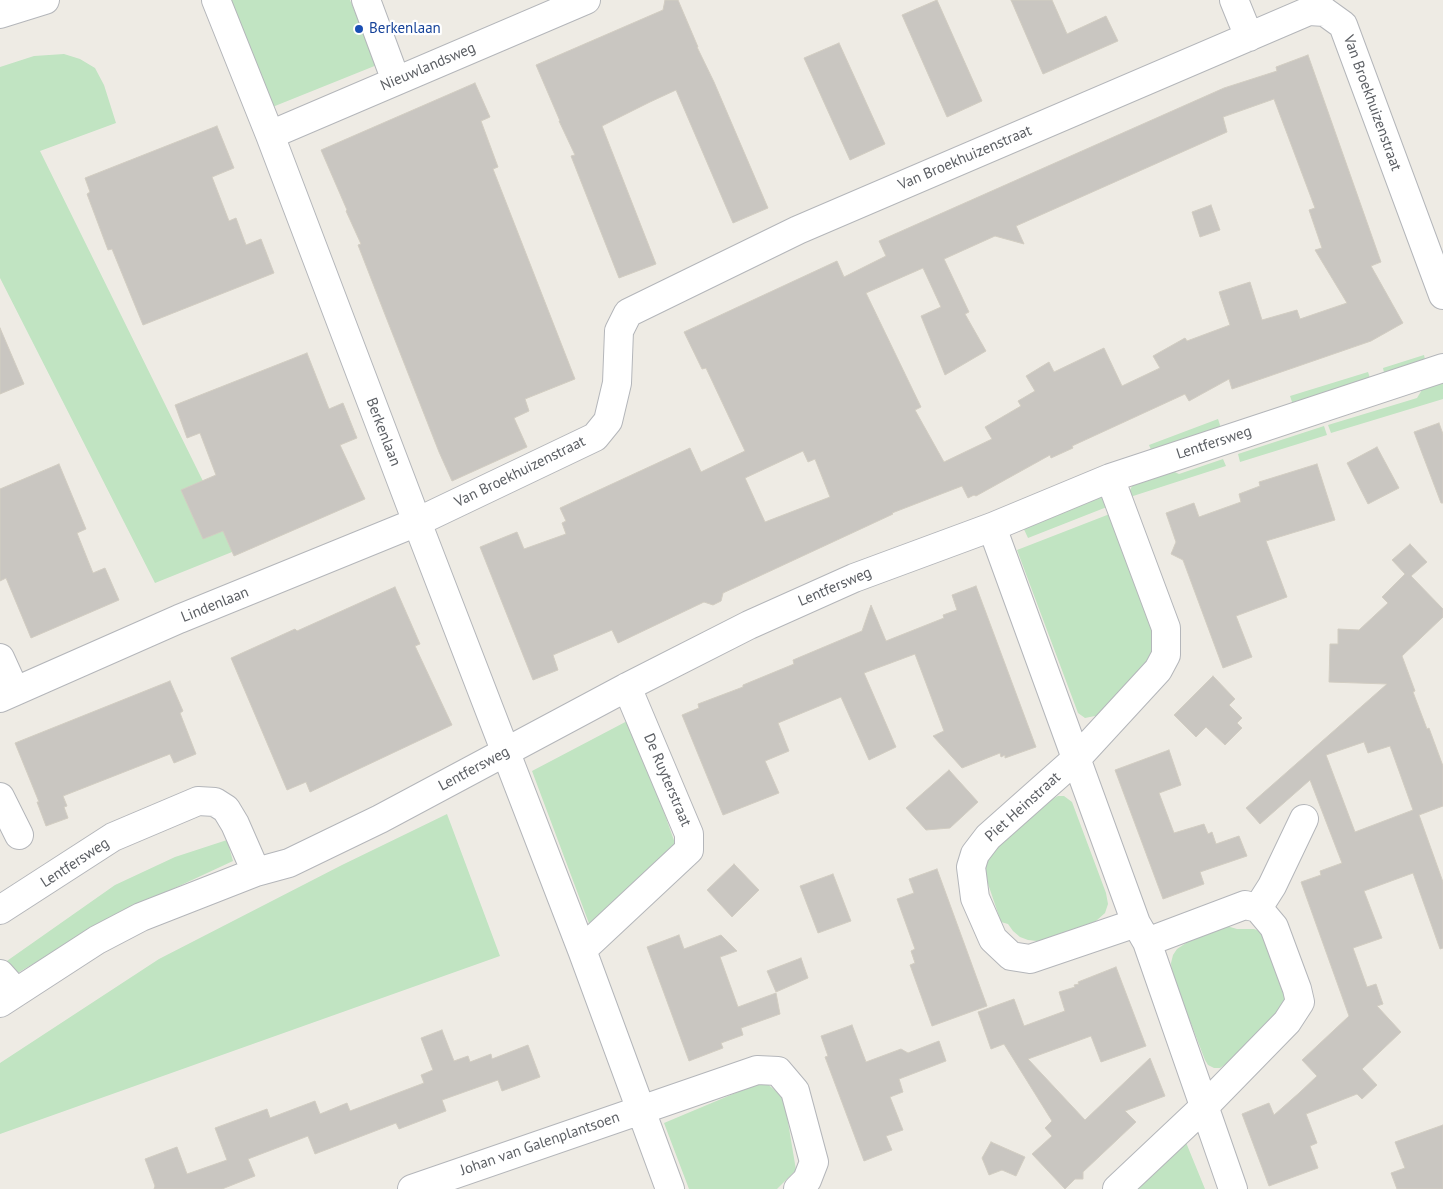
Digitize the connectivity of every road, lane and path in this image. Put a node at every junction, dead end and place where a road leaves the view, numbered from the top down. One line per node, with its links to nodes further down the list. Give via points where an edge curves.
1 (45, 0): 6 (street)
2 (216, 0): 9 (street, Berkenlaan)
3 (366, 0): 8 (street)
4 (586, 0): 8 (street, Nieuwlandsweg)
5 (1234, 0): 7 (street)
6 (0, 14)
7 (1249, 37): 10 (street, Van Broekhuizenstraat, via 1309,12 1325,12 1343,25); 13 (street, Van Broekhuizenstraat, via 798,230 628,314 619,331 617,383 608,421 595,436)
8 (396, 81): 9 (street, Nieuwlandsweg)
9 (270, 135): 13 (street, Berkenlaan)
10 (1443, 295)
11 (1443, 368): 12 (street, Lentfersweg)
12 (1110, 478): 14 (street, Lentfersweg); 19 (street, Piet Heinstraat, via 1166,628 1166,655 1158,670)
13 (417, 522): 17 (street, Lindenlaan, via 179,619); 18 (street, Berkenlaan)
14 (992, 527): 16 (street, Lentfersweg, via 854,578 749,625); 19 (street, Piet Heinstraat)
15 (0, 658): 17 (street, Lindenlaan)
16 (627, 687): 18 (street, Lentfersweg); 27 (street, De Ruyterstraat, via 689,834 689,850)
17 (7, 694)
18 (506, 752): 23 (street, Lentfersweg, via 289,863); 27 (street)
19 (1077, 758): 26 (street, Piet Heinstraat); 26 (street, Piet Heinstraat, via 983,842 971,867 975,898 994,939 1011,956 1030,959)
20 (0, 797): 22 (street)
21 (1304, 819): 24 (street)
22 (18, 835)
23 (256, 872): 25 (street, Lentfersweg, via 226,809 215,802 198,801 113,837); 28 (street, Lentfersweg, via 141,917)
24 (1258, 908): 26 (street, Piet Heinstraat, via 1245,905); 29 (street, via 1274,927 1300,1002 1287,1022)
25 (0, 910)
26 (1141, 932): 29 (street, Piet Heinstraat)
27 (582, 950): 30 (street)
28 (5, 990)
29 (1204, 1107): 34 (street); 35 (street, Piet Heinstraat)
30 (641, 1110): 31 (street, Johan van Galenplantsoen); 32 (street); 33 (street, via 757,1070 778,1071 795,1091 814,1162 807,1180)
31 (412, 1189)
32 (670, 1189)
33 (798, 1189)
34 (1117, 1189)
35 (1233, 1189)

